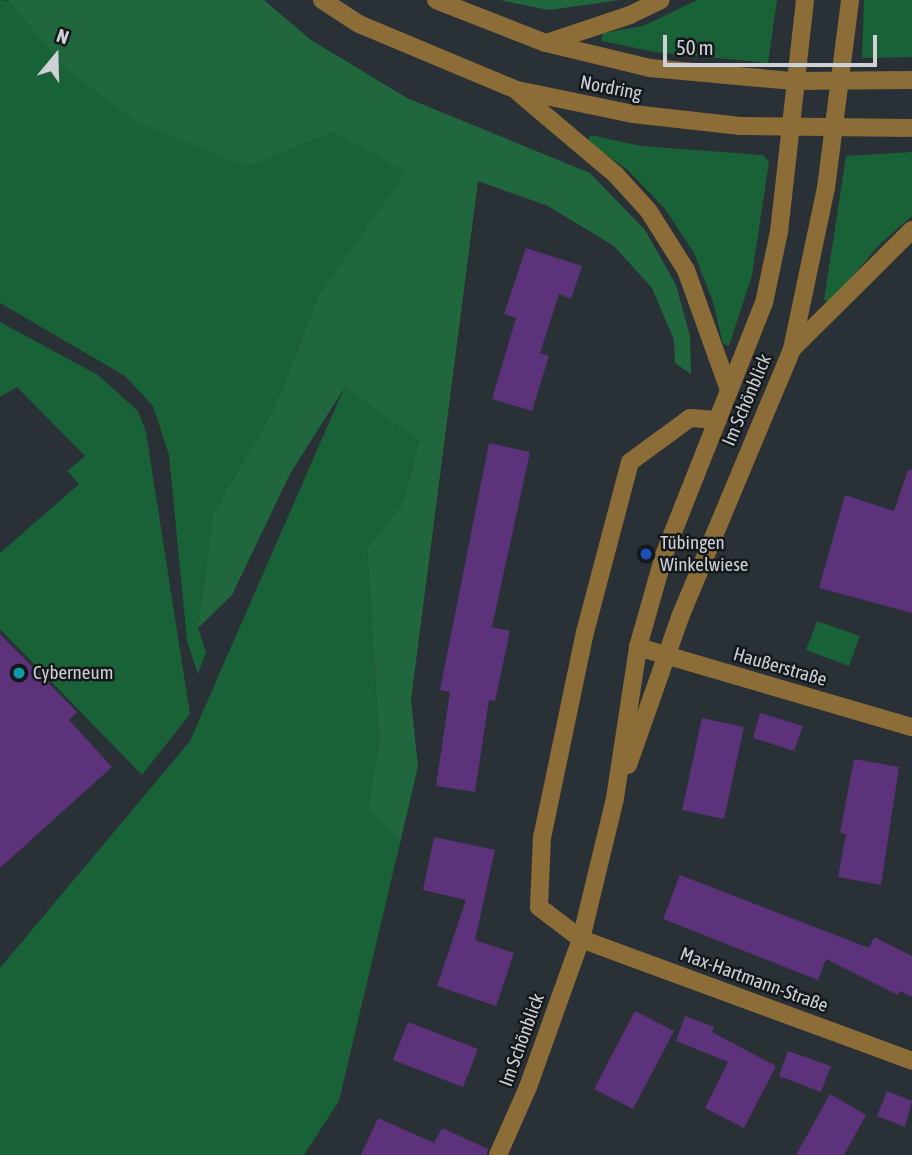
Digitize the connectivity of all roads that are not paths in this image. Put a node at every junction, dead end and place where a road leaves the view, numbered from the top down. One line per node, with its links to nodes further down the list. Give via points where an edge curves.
1 (323, 0): 10 (street, Nordring, via 359,24)
2 (436, 0): 6 (street, Nordring)
3 (661, 0): 6 (street)
4 (805, 0): 8 (street, Im Schönblick)
5 (850, 0): 9 (street, Im Schönblick)
6 (546, 43): 8 (street, Nordring, via 650,68)
7 (912, 80): 9 (street, Nordring)
8 (794, 81): 9 (street, Nordring); 12 (street, Im Schönblick)
9 (837, 82): 13 (street, Im Schönblick)
10 (517, 90): 12 (street, Nordring, via 633,114); 16 (street, via 616,175 648,210 686,270)
11 (912, 128): 13 (street, Nordring)
12 (791, 129): 13 (street, Nordring); 16 (street, Im Schönblick, via 779,232 764,303)
13 (831, 129): 15 (street, Im Schönblick, via 826,188)
14 (912, 230): 15 (street)
15 (792, 349): 19 (street, Im Schönblick)
16 (729, 390): 17 (street, Im Schönblick)
17 (718, 420): 18 (street, Im Schönblick, via 664,555); 22 (street, Im Schönblick, via 690,418 630,461 585,632 542,838 539,907)
18 (638, 646): 19 (street, Haußerstraße); 21 (street, Im Schönblick)
19 (666, 656): 20 (street, Haußerstraße); 21 (street, Im Schönblick)
20 (912, 727)
21 (615, 799): 22 (street, Im Schönblick)
22 (581, 939): 23 (street, Max-Hartmann-Straße); 24 (street, Im Schönblick, via 528,1087)
23 (912, 1061)
24 (498, 1155)

